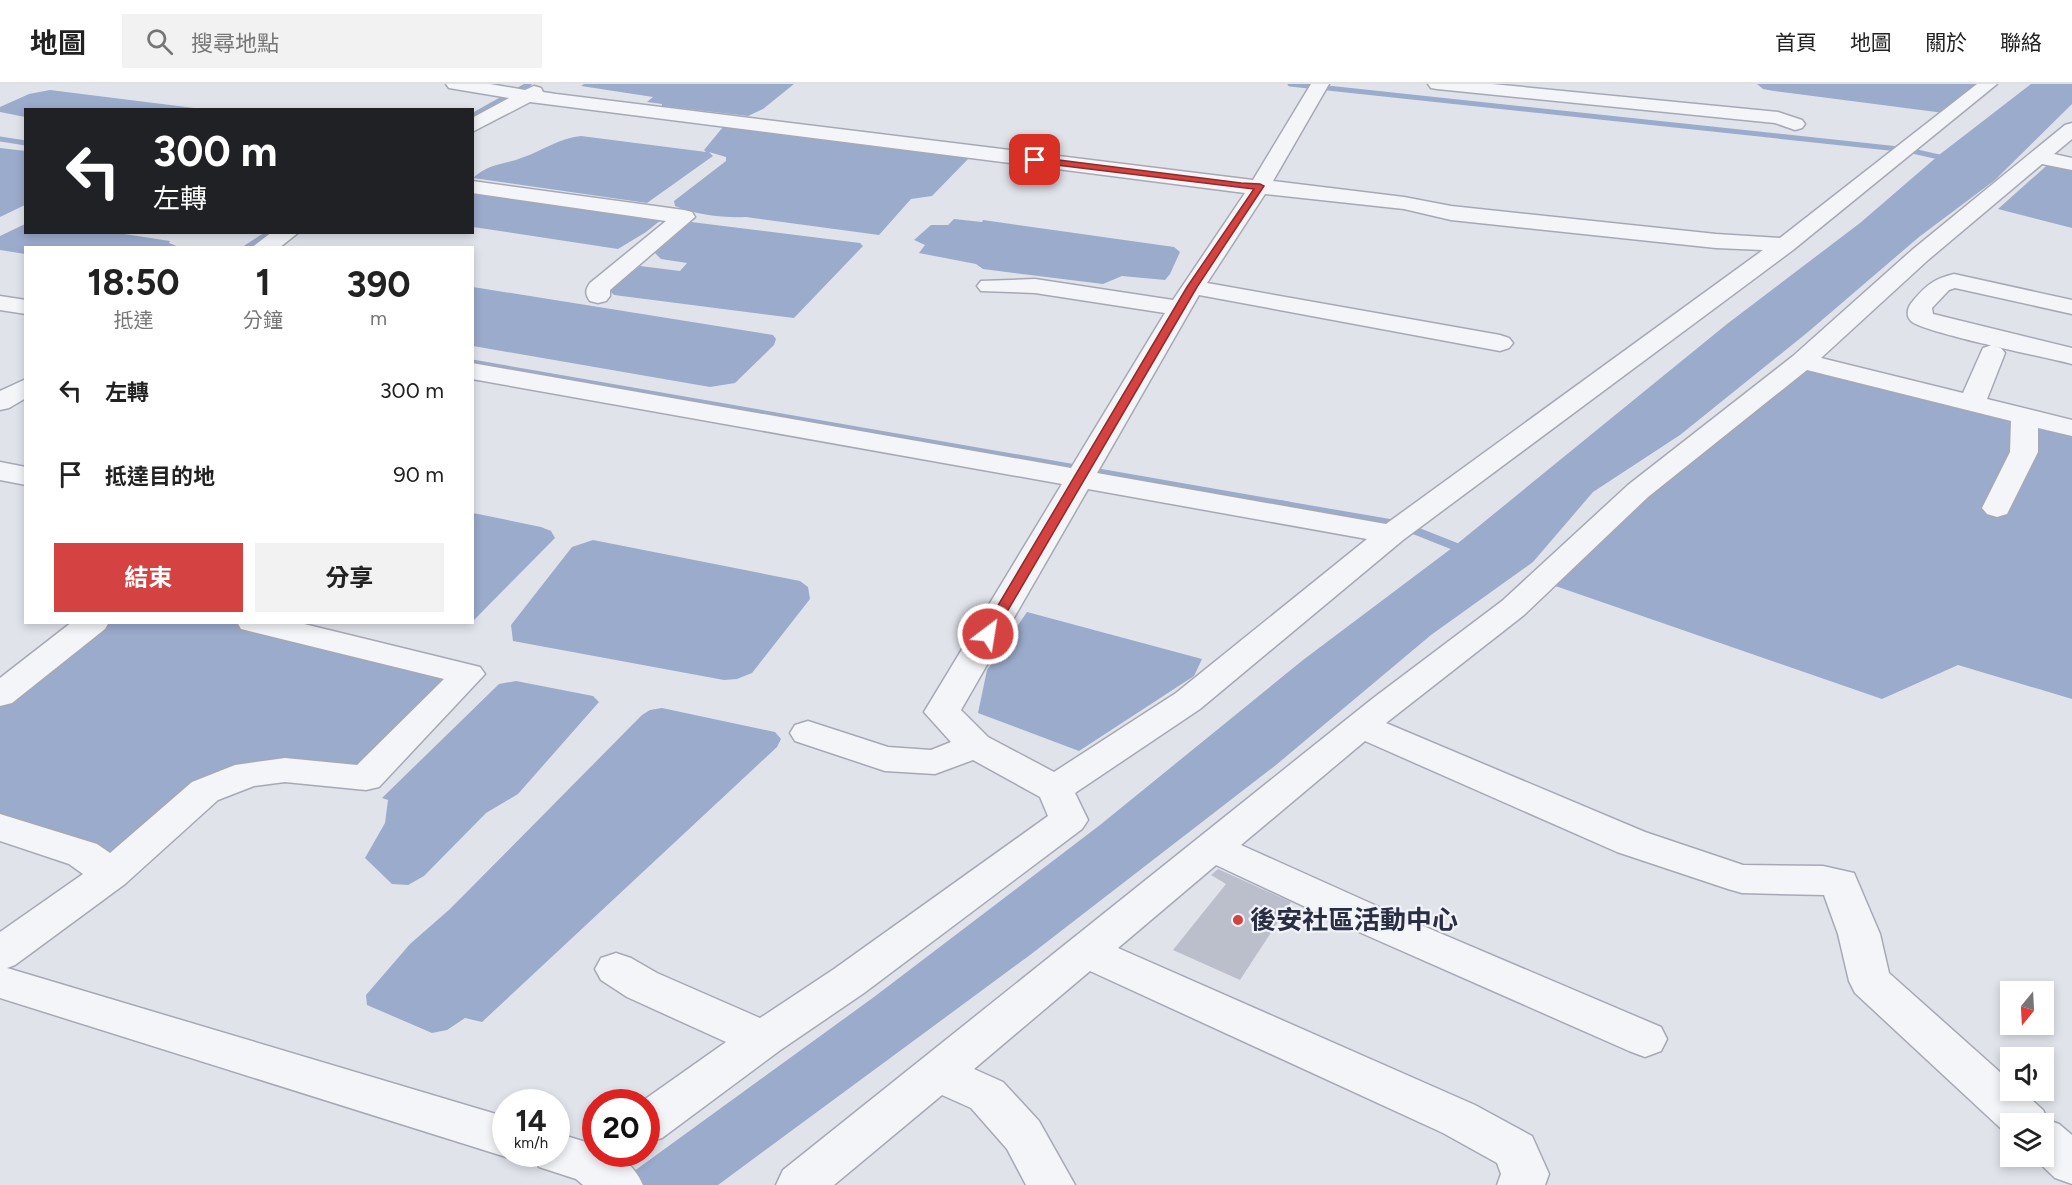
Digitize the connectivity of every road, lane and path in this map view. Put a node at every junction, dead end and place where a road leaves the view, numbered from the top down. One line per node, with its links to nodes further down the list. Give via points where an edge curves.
1 (455, 84): 8 (street)
2 (1320, 84): 14 (street)
3 (1437, 84): 5 (street)
4 (1988, 84): 18 (street)
5 (1540, 89): 10 (street, via 1778,118)
6 (575, 90): 7 (street)
7 (552, 92): 8 (street); 14 (street, via 1017,149 1230,185)
8 (526, 95): 9 (street)
9 (475, 123)
10 (1795, 124)
11 (2072, 129): 12 (street)
12 (2037, 158): 13 (street); 21 (street)
13 (2072, 164)
14 (1260, 186): 18 (street, via 1404,203 1451,213); 22 (street)
15 (474, 187): 20 (street, via 684,217 598,288)
16 (285, 234): 17 (street)
17 (265, 246)
18 (1785, 246): 41 (street)
19 (989, 286): 22 (street)
20 (598, 296)
21 (1874, 296): 25 (street); 30 (street)
22 (1186, 298): 27 (street); 39 (street)
23 (0, 303): 24 (street)
24 (24, 307)
25 (1920, 307): 26 (street, via 1941,285 1954,281); 29 (street, via 1921,318 1945,326)
26 (2072, 307)
27 (1500, 343)
28 (1992, 353): 34 (street)
29 (2072, 356)
30 (1802, 362): 34 (street); 45 (street, via 1638,491 1513,608)
31 (474, 371): 39 (street)
32 (24, 388): 33 (street)
33 (0, 402)
34 (1972, 404): 35 (street)
35 (2025, 417): 36 (street); 40 (street, via 2024,452)
36 (2072, 428)
37 (0, 471): 38 (street)
38 (24, 476)
39 (1080, 478): 41 (street); 47 (street, via 942,712)
40 (1997, 508)
41 (1392, 534): 48 (street, via 1188,701)
42 (90, 624): 44 (street)
43 (261, 624): 51 (street, via 468,674 366,778 285,770 248,774 205,791)
44 (0, 695)
45 (1361, 726): 50 (street); 59 (street, via 1631,842 1742,879 1840,883 1870,981)
46 (808, 733): 47 (street, via 885,759 934,762)
47 (975, 745): 48 (street)
48 (1055, 789): 56 (street, via 1069,820)
49 (0, 827): 51 (street, via 83,854)
50 (1212, 847): 52 (street); 57 (street, via 1302,891)
51 (111, 874): 53 (street)
52 (1085, 951): 58 (street); 66 (street, via 1459,1119 1515,1150 1525,1173)
53 (0, 954)
54 (616, 969): 56 (street, via 642,985)
55 (0, 982): 61 (street)
56 (763, 1039): 60 (street)
57 (1645, 1039)
58 (937, 1072): 64 (street); 65 (street, via 987,1095 1023,1135)
59 (2015, 1113)
60 (660, 1114)
61 (492, 1133)
62 (2054, 1148): 63 (street)
63 (2072, 1164)
64 (800, 1185)
65 (1051, 1185)
66 (1521, 1185)

